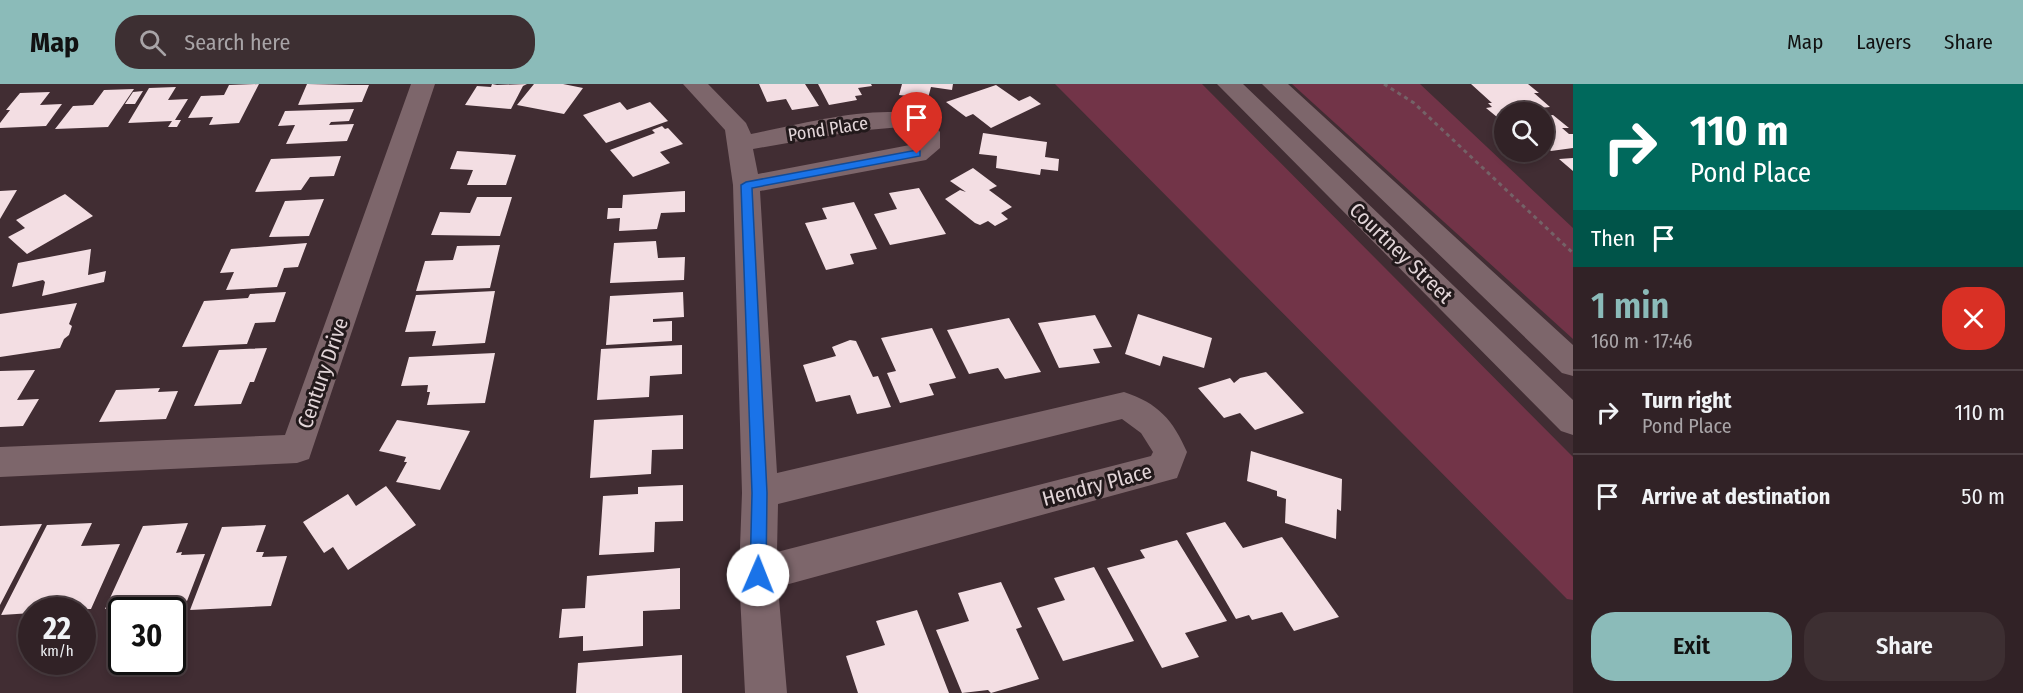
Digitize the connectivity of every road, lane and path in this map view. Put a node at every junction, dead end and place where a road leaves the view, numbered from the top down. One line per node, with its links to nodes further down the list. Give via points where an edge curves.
1 (423, 84): 11 (street, Century Drive, via 297,449)
2 (695, 84): 6 (street, via 737,128)
3 (1228, 84): 10 (street, Courtney Street)
4 (1274, 84): 9 (street, Courtney Street)
5 (1384, 84): 8 (path, via 1414,103)
6 (739, 144): 7 (street); 7 (street, Pond Place, via 887,119 918,122 929,138 927,148 917,154)
7 (746, 185): 12 (street)
8 (1573, 253)
9 (1573, 364)
10 (1573, 421)
11 (0, 462)
12 (760, 493): 13 (street); 13 (street, Hendry Place, via 1124,405 1148,416 1163,434 1170,452 1165,467)
13 (758, 575): 14 (street)
14 (765, 693)

